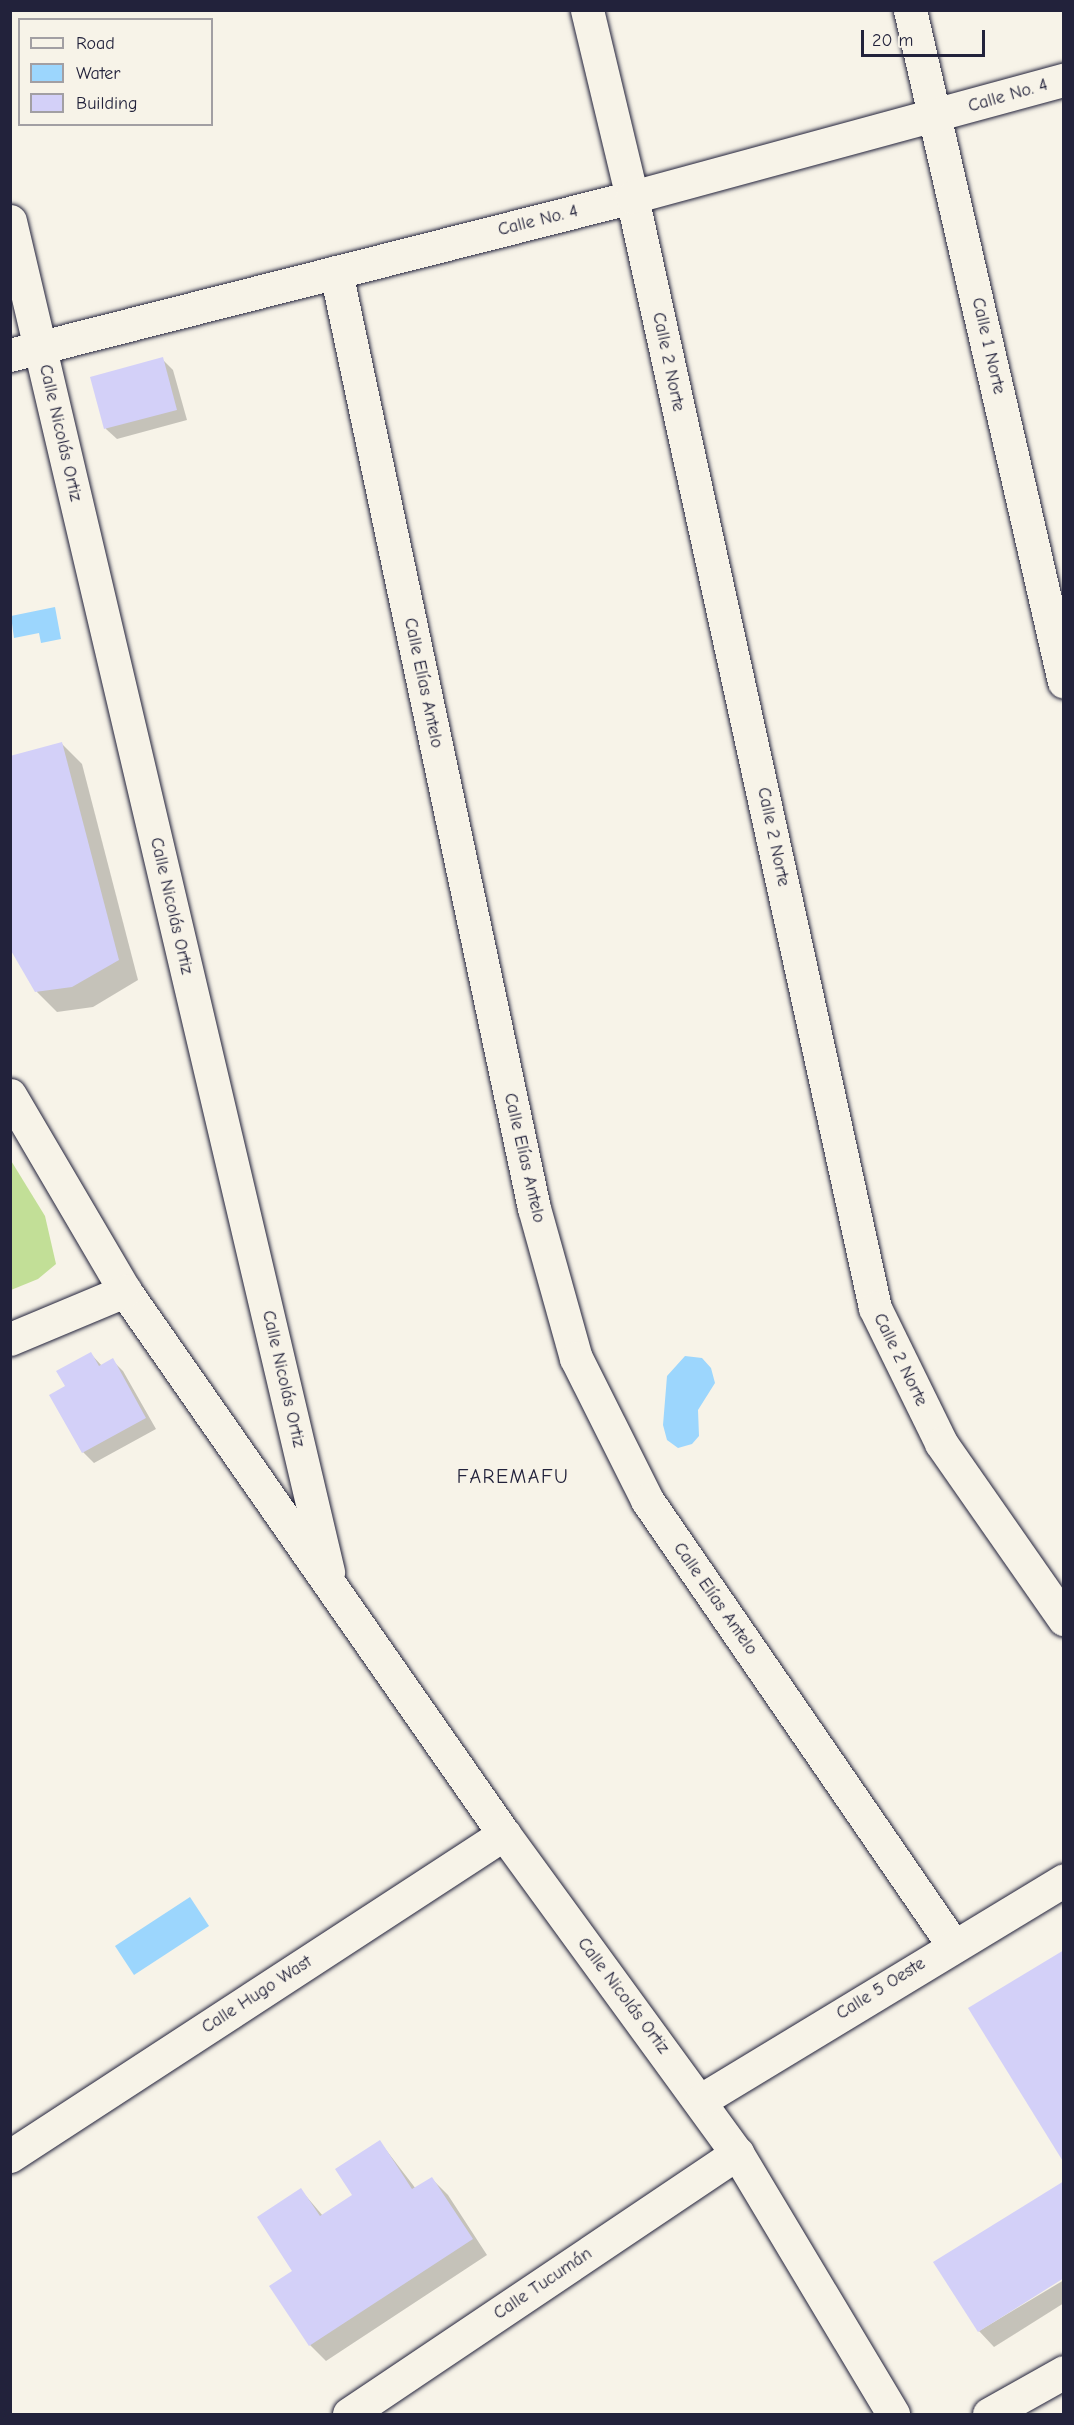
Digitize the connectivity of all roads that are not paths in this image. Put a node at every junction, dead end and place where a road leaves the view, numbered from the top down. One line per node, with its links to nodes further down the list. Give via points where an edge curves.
1 (586, 10): 5 (street, Calle 2 Norte)
2 (910, 10): 4 (street, Calle 1 Norte)
3 (1064, 80): 4 (street, Calle No. 4)
4 (936, 117): 5 (street, Calle No. 4); 9 (street, Calle 1 Norte)
5 (632, 197): 7 (street, Calle No. 4); 14 (street, Calle 2 Norte, via 875,1308 941,1443)
6 (10, 221): 8 (street, Calle Nicolás Ortiz)
7 (336, 272): 8 (street, Calle No. 4); 17 (street, Calle Elías Antelo, via 534,1208 576,1358 647,1500)
8 (25, 350): 13 (street, Calle Nicolás Ortiz)
9 (1064, 682)
10 (10, 1095): 11 (street, Calle Nicolás Ortiz)
11 (125, 1291): 12 (street); 13 (street, Calle Nicolás Ortiz)
12 (10, 1340)
13 (332, 1591): 15 (street, Calle Nicolás Ortiz)
14 (1064, 1619)
15 (504, 1834): 18 (street, Calle Nicolás Ortiz); 20 (street, Calle Hugo Wast)
16 (1064, 1880): 17 (street, Calle 5 Oeste)
17 (953, 1945): 18 (street, Calle 5 Oeste)
18 (701, 2100): 19 (street, Calle Nicolás Ortiz)
19 (737, 2153): 22 (street, Calle Tucumán); 23 (street, Calle Nicolás Ortiz)
20 (10, 2156)
21 (1064, 2372): 24 (street)
22 (349, 2415)
23 (893, 2415)
24 (989, 2415)

